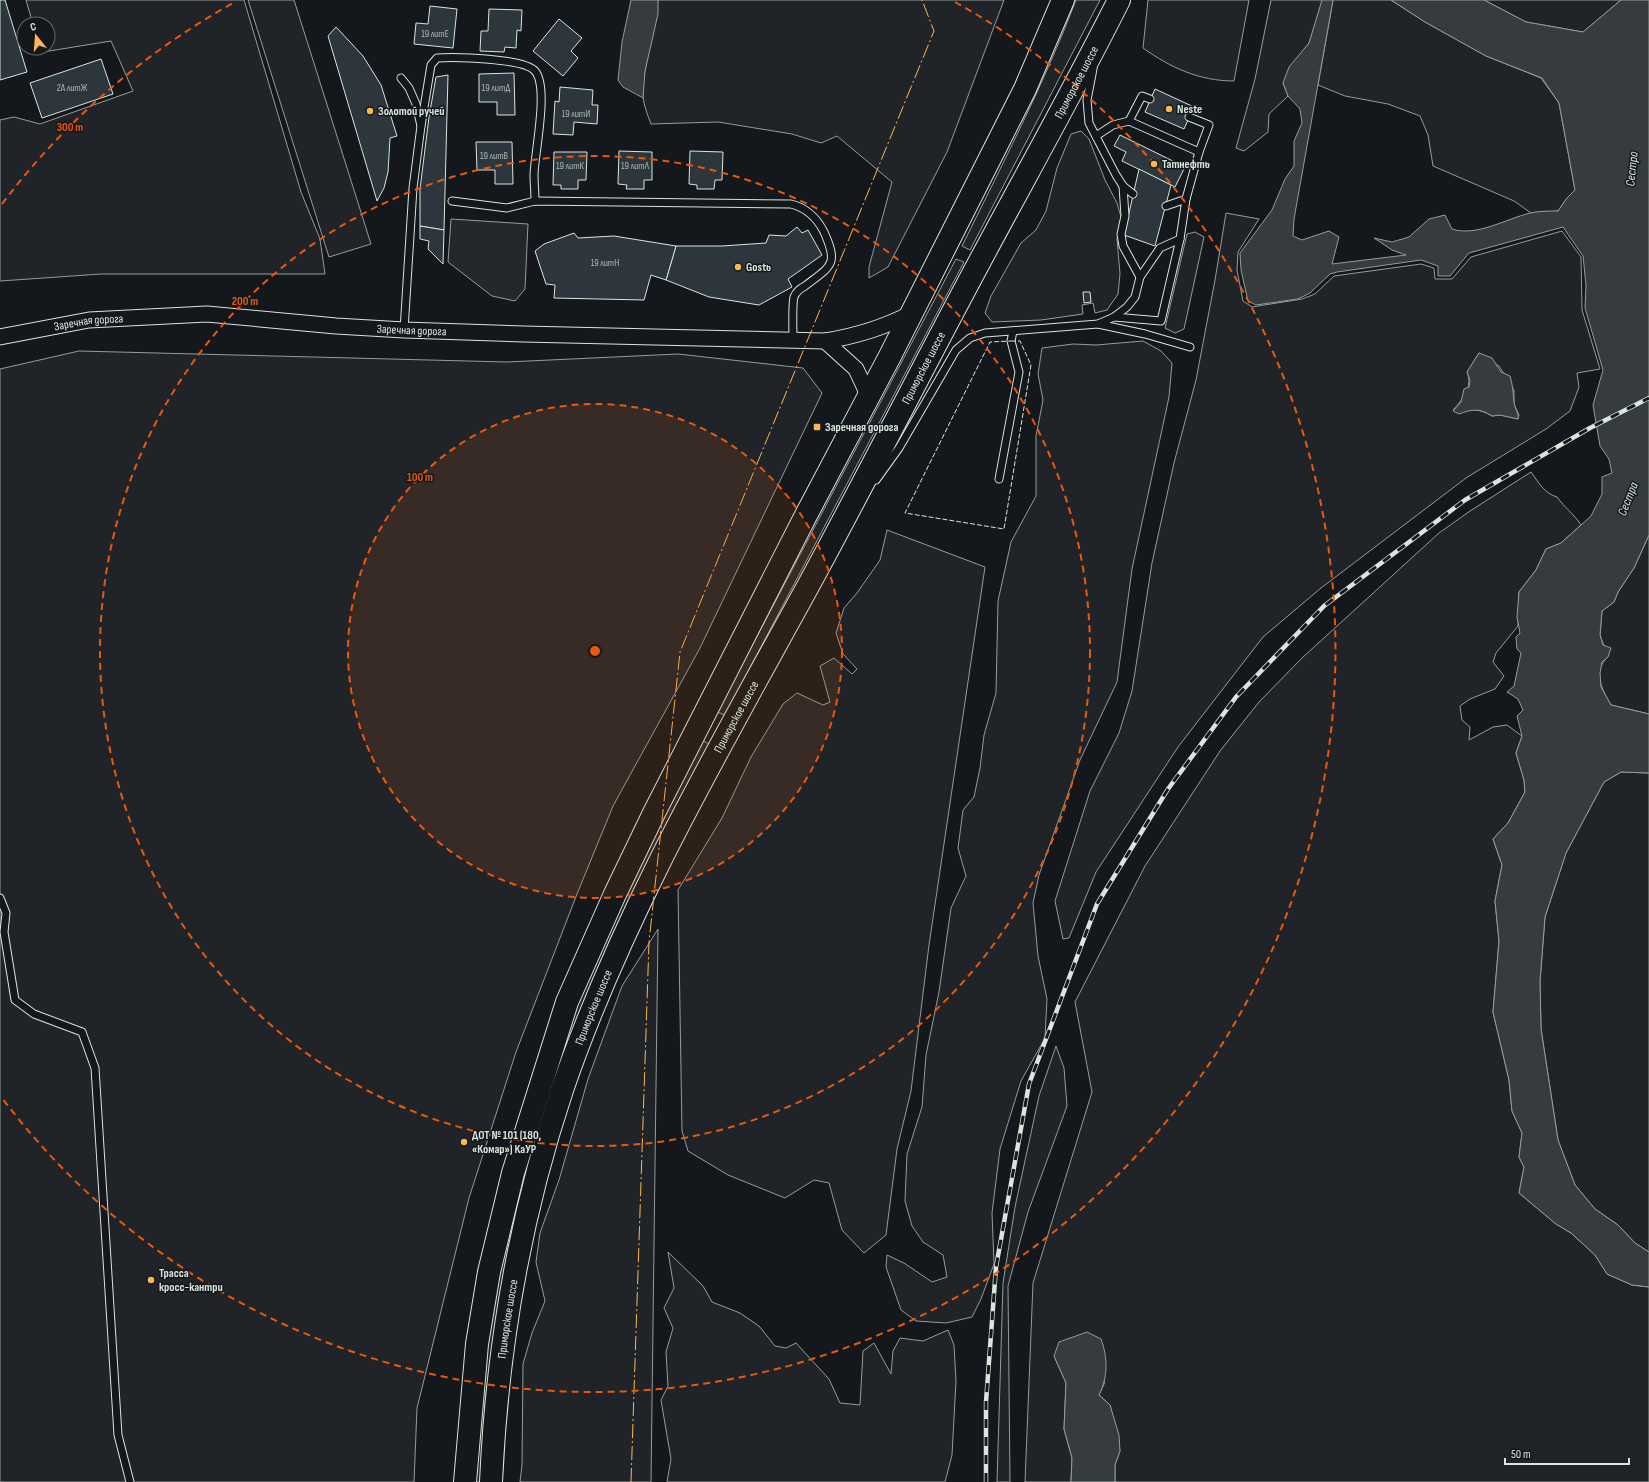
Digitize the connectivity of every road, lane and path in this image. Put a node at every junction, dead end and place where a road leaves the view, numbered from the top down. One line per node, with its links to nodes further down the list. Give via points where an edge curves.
1 (1063, 0): 19 (highway, Приморское шоссе, via 1025,89)
2 (1119, 0): 3 (highway, Приморское шоссе)
3 (1098, 42): 9 (lane, via 1087,100 1089,123); 32 (highway, Приморское шоссе)
4 (401, 78): 8 (lane, via 416,104)
5 (1150, 100): 7 (lane, via 1142,96)
6 (1190, 117): 10 (lane, via 1209,125)
7 (1129, 121): 9 (lane, via 1113,125); 10 (lane)
8 (421, 126): 15 (lane, via 431,65 437,58 507,61 526,65 535,70 540,79 541,94 534,173); 22 (lane, via 413,188)
9 (1096, 136): 11 (lane)
10 (1199, 152): 13 (lane)
11 (1123, 186): 12 (lane); 18 (lane, via 1123,246)
12 (1133, 194)
13 (1186, 199): 16 (lane); 17 (lane)
14 (452, 201): 15 (lane, via 507,208)
15 (535, 201): 25 (lane, via 791,204 802,207 819,221 832,250 833,259 829,268 794,297)
16 (1166, 206)
17 (1180, 239): 18 (lane, via 1160,248); 20 (lane, via 1161,321)
18 (1140, 278): 20 (lane, via 1135,296 1127,307)
19 (912, 313): 26 (street, Заречная дорога, via 872,332); 28 (highway, Приморское шоссе)
20 (1114, 317): 21 (lane)
21 (1098, 324): 23 (lane); 27 (lane)
22 (404, 330): 24 (street, Заречная дорога, via 207,314 89,320); 25 (street, Заречная дорога)
23 (1013, 331): 29 (lane, via 1012,341 1019,372); 30 (lane, via 985,333 970,338 956,350 899,448)
24 (0, 338)
25 (793, 340): 26 (street, Заречная дорога)
26 (825, 341): 28 (street, via 856,369)
27 (1190, 347)
28 (869, 397): 33 (highway, Приморское шоссе)
29 (999, 479)
30 (872, 485)
31 (867, 492): 32 (lane)
32 (836, 535): 34 (highway, Приморское шоссе)
33 (700, 722): 34 (highway); 37 (highway, Приморское шоссе, via 615,894 567,1002 540,1082 513,1173 489,1272 477,1344)
34 (726, 736): 38 (highway, Приморское шоссе, via 680,820 640,903 594,1006 562,1090 515,1268 497,1392)
35 (0, 898): 36 (lane, via 6,913 4,932 15,1000 34,1014 82,1032 95,1068 118,1435)
36 (130, 1482)
37 (465, 1482)
38 (491, 1482)

